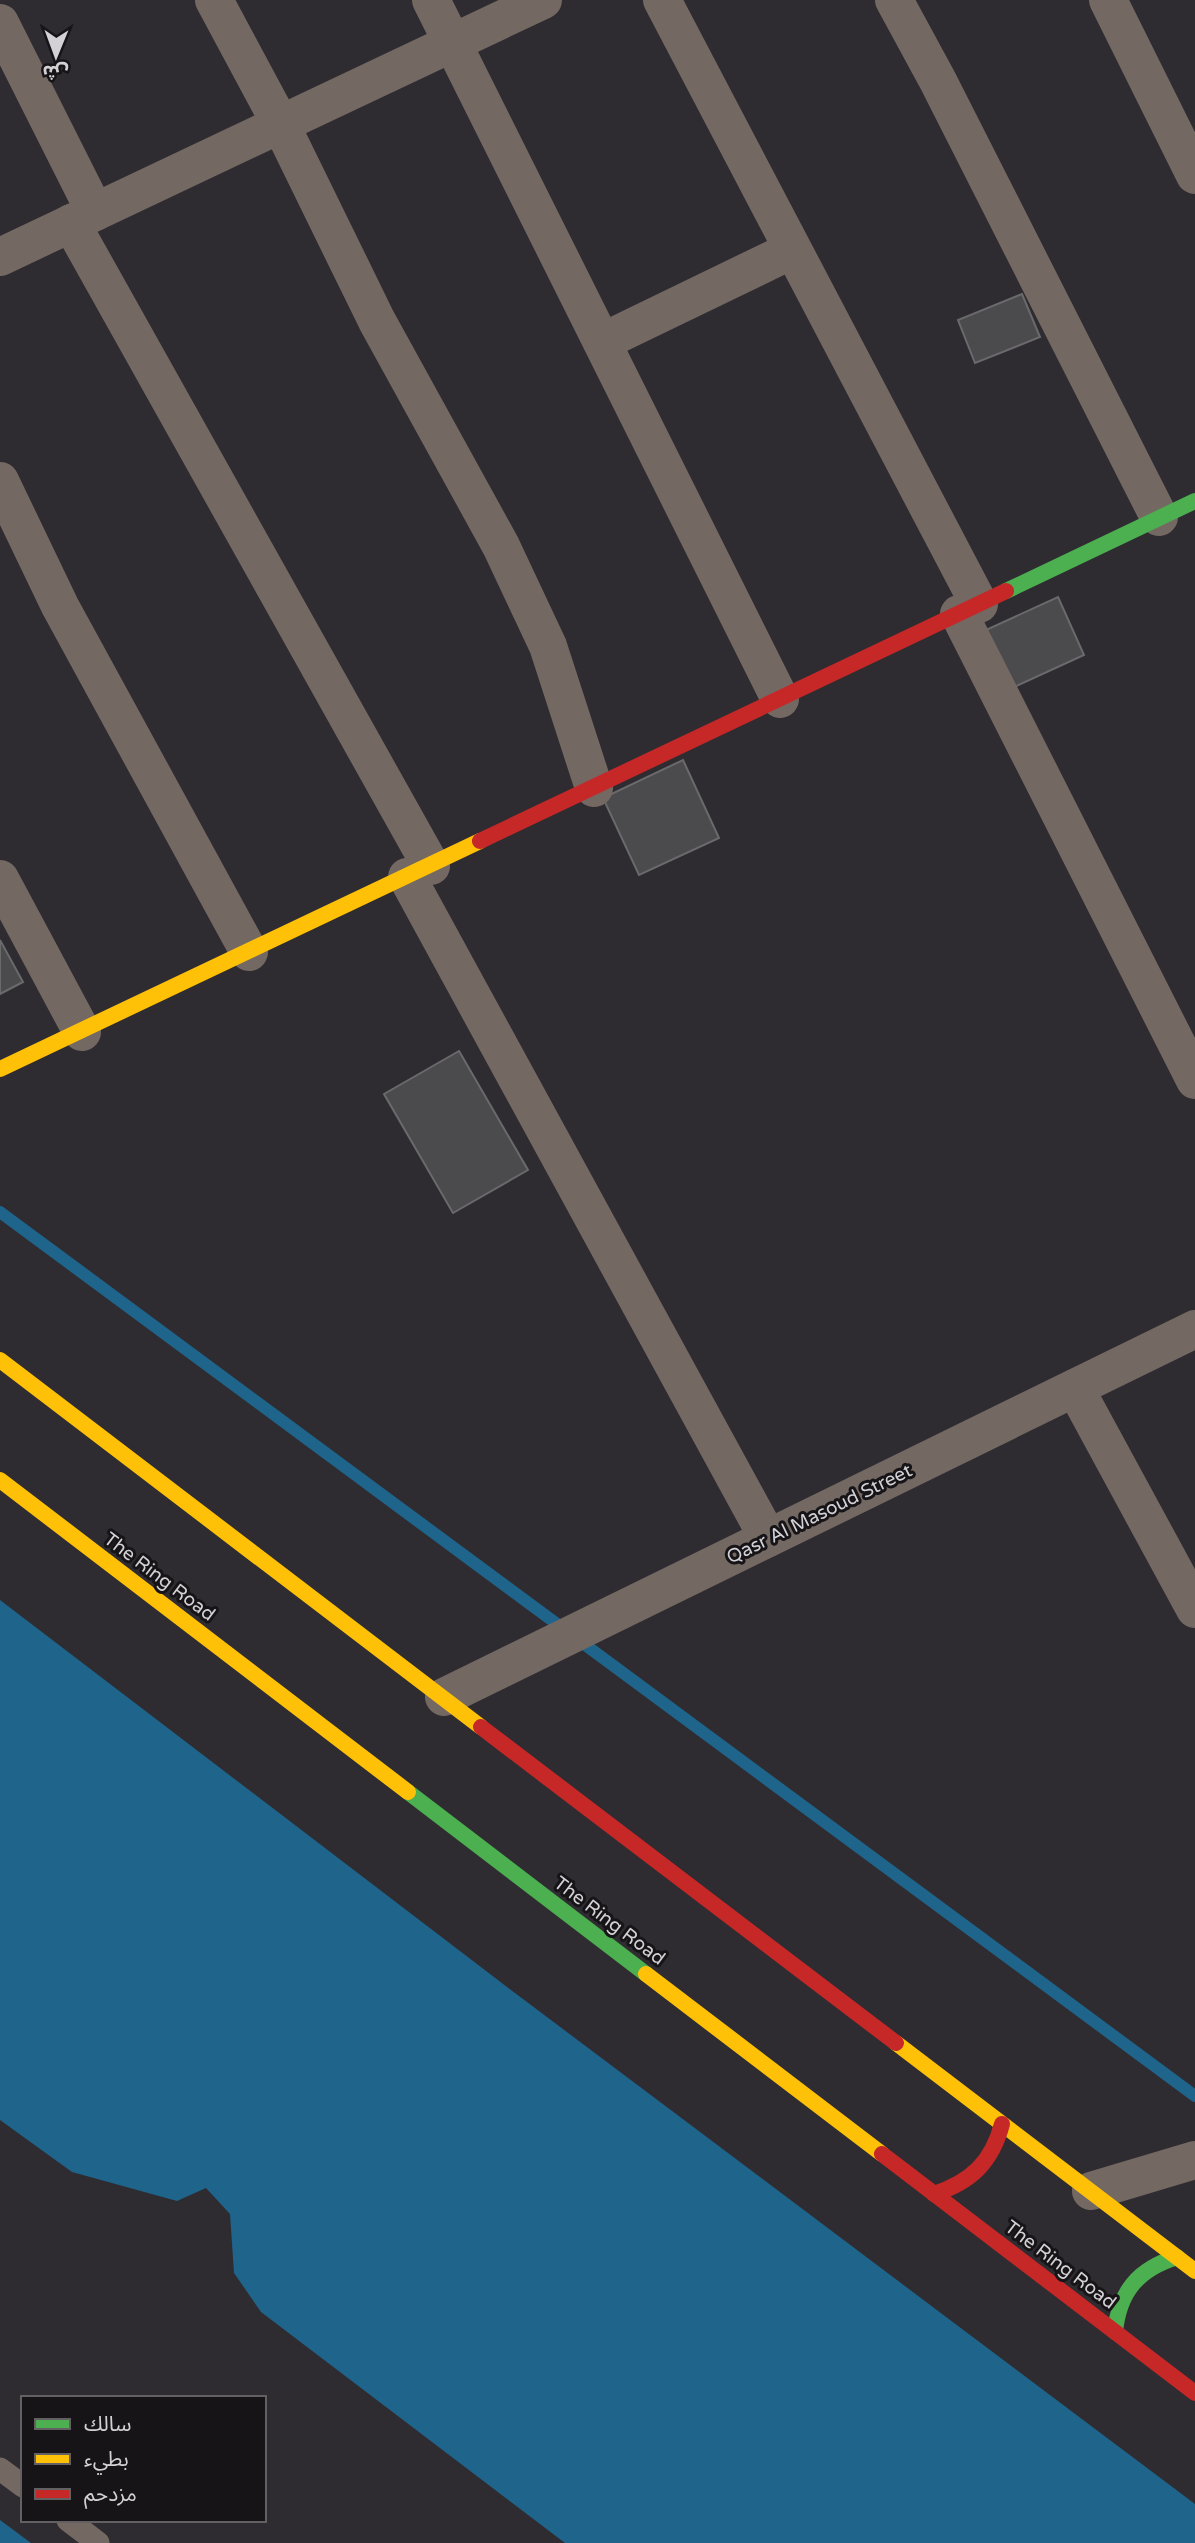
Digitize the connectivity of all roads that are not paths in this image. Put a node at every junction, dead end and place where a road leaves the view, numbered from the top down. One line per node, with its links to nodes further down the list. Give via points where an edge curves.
1 (214, 0): 9 (street)
2 (431, 0): 8 (street)
3 (543, 0): 8 (street)
4 (662, 0): 12 (street)
5 (894, 0): 17 (street)
6 (1108, 0): 10 (street)
7 (0, 23): 11 (street)
8 (453, 43): 9 (street); 14 (street)
9 (281, 125): 11 (street); 20 (street, via 377,321 548,646)
10 (1195, 175)
11 (83, 218): 13 (street); 21 (street)
12 (792, 250): 14 (street); 18 (street)
13 (0, 257)
14 (602, 342): 19 (street)
15 (0, 481): 23 (street, via 60,606)
16 (1195, 501): 17 (main road)
17 (1159, 517): 18 (main road)
18 (969, 609): 19 (main road); 26 (street)
19 (780, 699): 20 (main road)
20 (594, 788): 21 (main road)
21 (419, 871): 23 (main road); 31 (street)
22 (0, 879): 24 (street)
23 (248, 952): 24 (main road)
24 (82, 1032): 25 (main road)
25 (0, 1069)
26 (1195, 1080)
27 (1195, 1329): 29 (street, Qasr Al Masoud Street)
28 (0, 1360): 33 (main road)
29 (1075, 1388): 31 (street, Qasr Al Masoud Street); 32 (street)
30 (0, 1480): 37 (main road, The Ring Road)
31 (768, 1538): 33 (street, Qasr Al Masoud Street)
32 (1195, 1609)
33 (444, 1696): 34 (main road)
34 (1002, 2124): 36 (main road); 37 (main road, via 981,2171 967,2182)
35 (1195, 2160): 36 (street)
36 (1091, 2191): 38 (main road)
37 (934, 2194): 40 (main road, The Ring Road)
38 (1177, 2257): 39 (main road); 40 (main road, via 1144,2270 1130,2282 1121,2297)
39 (1195, 2270)
40 (1115, 2332): 41 (main road, The Ring Road)
41 (1195, 2393)
42 (0, 2469): 43 (lane)
43 (21, 2485)
44 (71, 2522): 45 (lane)
45 (98, 2543)

